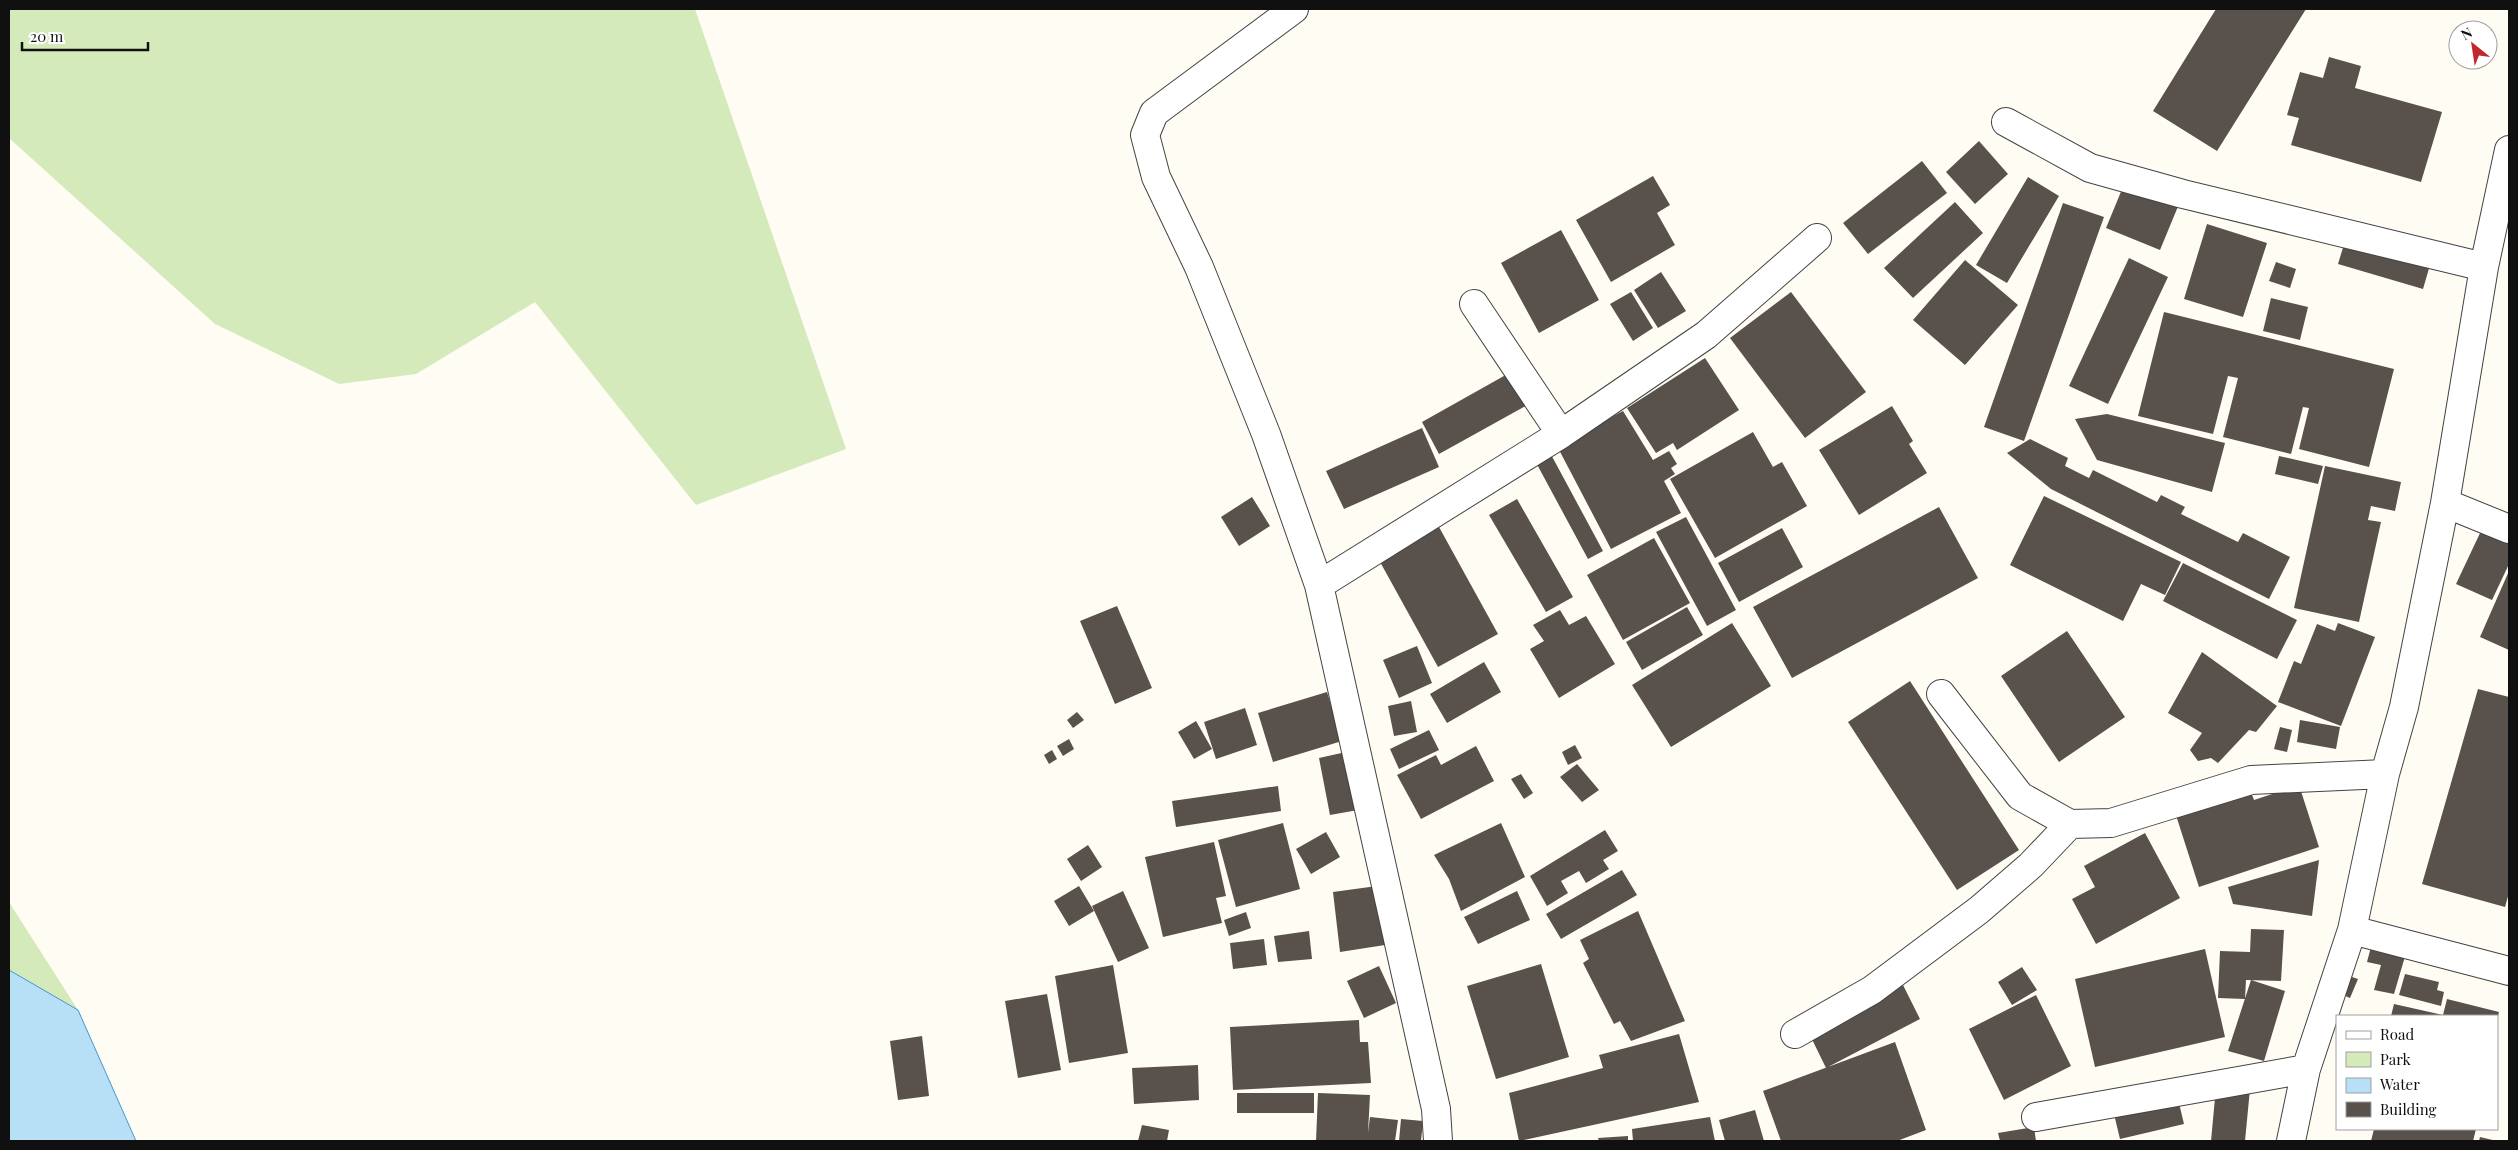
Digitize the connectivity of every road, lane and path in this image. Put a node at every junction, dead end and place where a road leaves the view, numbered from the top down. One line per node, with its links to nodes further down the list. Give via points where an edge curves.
1 (1294, 9): 10 (street, via 1154,112 1145,135 1156,177 1203,276 1266,434)
2 (2006, 122): 5 (street, via 2090,168 2183,194)
3 (2509, 150): 5 (street)
4 (1817, 238): 7 (street, via 1706,335)
5 (2484, 267): 8 (street)
6 (1474, 304): 7 (street)
7 (1562, 434): 10 (street)
8 (2445, 503): 9 (street); 12 (street, via 2404,707)
9 (2509, 529)
10 (1319, 585): 19 (street, via 1436,1109)
11 (1941, 694): 13 (street, via 2020,796)
12 (2385, 774): 13 (street, via 2252,780 2111,823); 14 (street)
13 (2070, 824): 16 (street, via 2031,865 1979,910 1872,990)
14 (2352, 930): 15 (street); 17 (street)
15 (2509, 971)
16 (1795, 1034)
17 (2306, 1069): 18 (street); 20 (street)
18 (2036, 1117)
19 (1438, 1141)
20 (2291, 1141)

